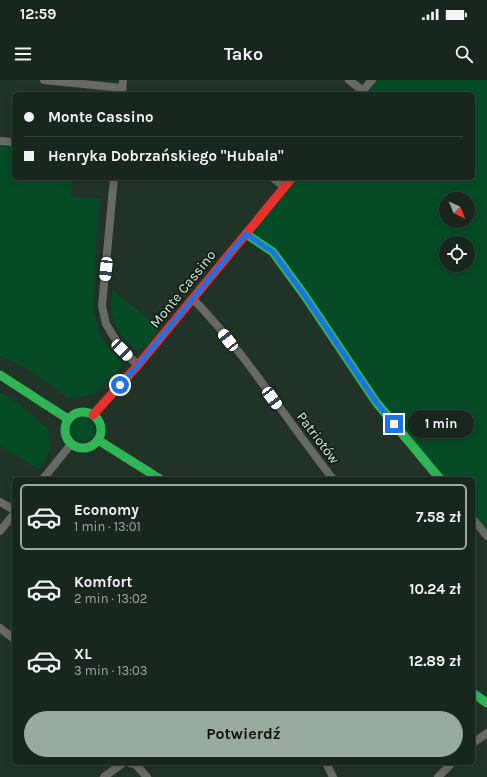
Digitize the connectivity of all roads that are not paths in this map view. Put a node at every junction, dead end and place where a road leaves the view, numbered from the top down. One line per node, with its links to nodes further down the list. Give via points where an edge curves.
1 (44, 80): 4 (street)
2 (349, 80): 5 (street)
3 (372, 80): 5 (street)
4 (122, 87)
5 (362, 92)
6 (0, 141): 7 (street)
7 (12, 142)
8 (114, 180): 14 (street, via 102,306 106,324 122,350)
9 (275, 180): 11 (street)
10 (290, 180): 11 (street, Monte Cassino)
11 (284, 187): 12 (street, Monte Cassino)
12 (246, 234): 13 (street, Monte Cassino); 23 (street, via 273,252 376,402)
13 (193, 299): 14 (street, Monte Cassino); 22 (street, Patriotów, via 230,342)
14 (138, 365): 16 (street, Monte Cassino)
15 (0, 375): 17 (street)
16 (93, 415): 17 (street, via 83,412); 18 (street, via 100,426)
17 (68, 419): 19 (street, via 64,430)
18 (98, 440): 19 (street, via 84,448); 21 (street)
19 (71, 444): 20 (street)
20 (45, 477)
21 (157, 477)
22 (332, 477)
23 (438, 477)
24 (0, 502): 25 (street)
25 (12, 509)
26 (12, 516): 28 (street)
27 (475, 521): 29 (street)
28 (0, 531)
29 (487, 536)
30 (0, 628): 31 (street)
31 (12, 638)
32 (475, 694): 33 (street)
33 (487, 703)
34 (487, 733): 35 (street)
35 (475, 742)
36 (120, 765): 40 (street)
37 (136, 765): 41 (street)
38 (327, 765): 42 (street)
39 (450, 765): 43 (street)
40 (104, 777)
41 (147, 777)
42 (334, 777)
43 (438, 777)

